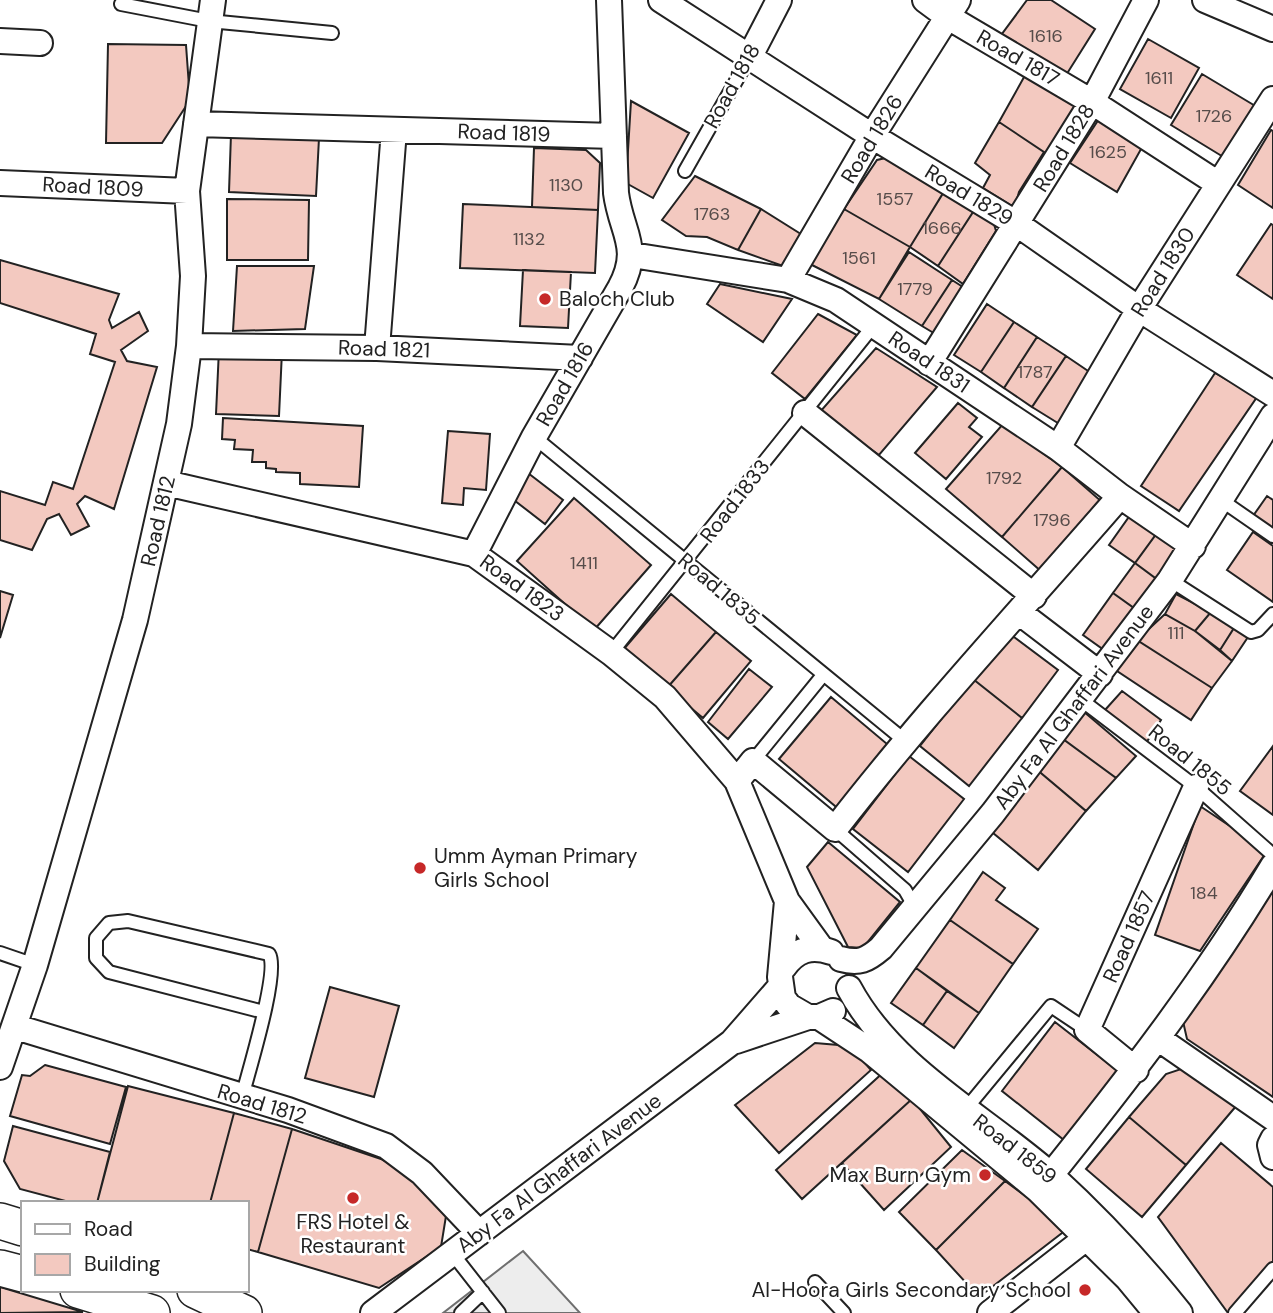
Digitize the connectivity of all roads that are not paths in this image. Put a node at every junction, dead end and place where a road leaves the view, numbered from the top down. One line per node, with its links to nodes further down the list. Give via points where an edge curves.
1 (609, 0): 19 (street)
2 (661, 0): 14 (street, Road 1829)
3 (779, 0): 14 (street, Road 1818)
4 (925, 0): 8 (street, Road 1817)
5 (1146, 0): 15 (street, Road 1828)
6 (1218, 2): 10 (street)
7 (121, 4): 9 (lane)
8 (953, 9): 15 (street, Road 1817); 20 (street, Road 1826)
9 (211, 10): 11 (lane); 17 (street, Road 1812)
10 (1273, 29)
11 (332, 33)
12 (0, 41): 13 (street)
13 (40, 43)
14 (749, 58): 20 (street, Road 1829); 21 (lane, Road 1818)
15 (1092, 102): 23 (street, Road 1817); 25 (street, Road 1828)
16 (1270, 111): 23 (street, Road 1830)
17 (195, 124): 18 (street, Road 1819); 24 (street, Road 1812)
18 (394, 130): 19 (street, Road 1819); 31 (street)
19 (614, 136): 26 (street, via 619,212)
20 (872, 136): 25 (street, Road 1829); 27 (street, Road 1826)
21 (685, 171)
22 (0, 183): 24 (street, Road 1809)
23 (1217, 183): 28 (street, Road 1830)
24 (187, 191): 30 (street, Road 1812, via 193,276)
25 (1017, 224): 28 (street, Road 1829); 33 (street, Road 1828)
26 (632, 255): 27 (street, Road 1831); 32 (street, Road 1816, via 626,277)
27 (788, 281): 29 (street, Road 1831, via 836,300)
28 (1139, 309): 34 (street, Road 1829); 38 (street, Road 1830)
29 (874, 325): 33 (street, Road 1831); 35 (lane, Road 1833)
30 (189, 346): 31 (street, Road 1821); 39 (street, Road 1812)
31 (377, 348): 32 (street, Road 1821)
32 (580, 358): 37 (street, Road 1816)
33 (929, 363): 38 (street, Road 1831)
34 (1273, 394)
35 (805, 413): 45 (lane, Road 1833); 47 (street)
36 (1273, 416): 41 (street, Aby Fa Al Ghaffari Avenue)
37 (534, 438): 44 (street, Road 1816); 45 (lane, Road 1835)
38 (1058, 448): 40 (street, Road 1831)
39 (166, 483): 44 (street, Road 1823); 64 (street, Road 1812, via 135,620)
40 (1120, 496): 43 (street, Road 1831); 47 (street)
41 (1221, 500): 42 (lane); 43 (street, Aby Fa Al Ghaffari Avenue)
42 (1273, 536)
43 (1193, 546): 46 (street, Aby Fa Al Ghaffari Avenue)
44 (474, 554): 49 (street, Road 1823)
45 (686, 563): 49 (lane, Road 1833); 51 (lane, Road 1835)
46 (1170, 580): 48 (lane, via 1251,632); 50 (street, Aby Fa Al Ghaffari Avenue)
47 (1027, 604): 50 (street); 53 (street)
48 (1273, 614)
49 (611, 653): 55 (street, Road 1823, via 665,697)
50 (1100, 674): 52 (street, Aby Fa Al Ghaffari Avenue)
51 (823, 675): 53 (lane, Road 1835); 54 (lane)
52 (1080, 699): 56 (lane, Road 1855); 61 (street, Aby Fa Al Ghaffari Avenue)
53 (904, 740): 57 (street)
54 (753, 761): 55 (street); 57 (street)
55 (737, 781): 60 (street, Road 1823)
56 (1196, 787): 58 (lane, Road 1855); 70 (street, Road 1857)
57 (835, 830): 61 (lane, via 905,890)
58 (1273, 855)
59 (1273, 866): 71 (street)
60 (787, 901): 63 (street, Road 1823); 65 (street)
61 (916, 909): 63 (street, Aby Fa Al Ghaffari Avenue, via 872,956 854,962)
62 (0, 953): 64 (lane)
63 (831, 953): 65 (street, via 799,951); 66 (street, via 849,978)
64 (35, 965): 69 (street, Road 1812)
65 (782, 977): 68 (street, via 789,1006); 72 (street, Aby Fa Al Ghaffari Avenue)
66 (849, 988): 68 (street, via 839,1007); 76 (street, Road 1859, via 862,1012 887,1040)
67 (264, 1012): 67 (lane, via 274,961 259,950 118,920 101,929 96,938 96,958 109,972); 75 (lane)
68 (814, 1017): 72 (street, Aby Fa Al Ghaffari Avenue); 80 (street, Road 1859, via 869,1050)
69 (16, 1027): 73 (street, Road 1812); 75 (street, Road 1812)
70 (1087, 1030): 74 (street); 76 (lane, via 1051,1006)
71 (1159, 1039): 74 (street); 77 (street)
72 (732, 1042): 84 (street, Aby Fa Al Ghaffari Avenue)
73 (0, 1067)
74 (1136, 1070): 80 (street)
75 (242, 1097): 84 (street, Road 1812, via 386,1146 422,1173)
76 (965, 1110): 80 (street, Road 1859)
77 (1273, 1118)
78 (1273, 1139): 79 (street)
79 (1273, 1157)
80 (1044, 1183): 83 (street, Road 1859)
81 (0, 1221): 82 (main road)
82 (21, 1227)
83 (1095, 1231): 99 (street); 100 (street, Road 1859); 101 (street, Road 1859, via 1142,1265)
84 (479, 1233): 85 (street, Aby Fa Al Ghaffari Avenue)
85 (452, 1253): 92 (lane); 94 (street, Aby Fa Al Ghaffari Avenue)
86 (0, 1268): 88 (main road)
87 (1273, 1269): 102 (lane)
88 (21, 1273)
89 (815, 1282): 98 (lane)
90 (83, 1292): 93 (main road)
91 (199, 1292): 95 (main road)
92 (483, 1292): 96 (lane); 97 (lane)
93 (128, 1310)
94 (381, 1310)
95 (244, 1313)
96 (461, 1313)
97 (499, 1313)
98 (844, 1313)
99 (990, 1313)
100 (1156, 1313)
101 (1180, 1313)
102 (1235, 1313)

